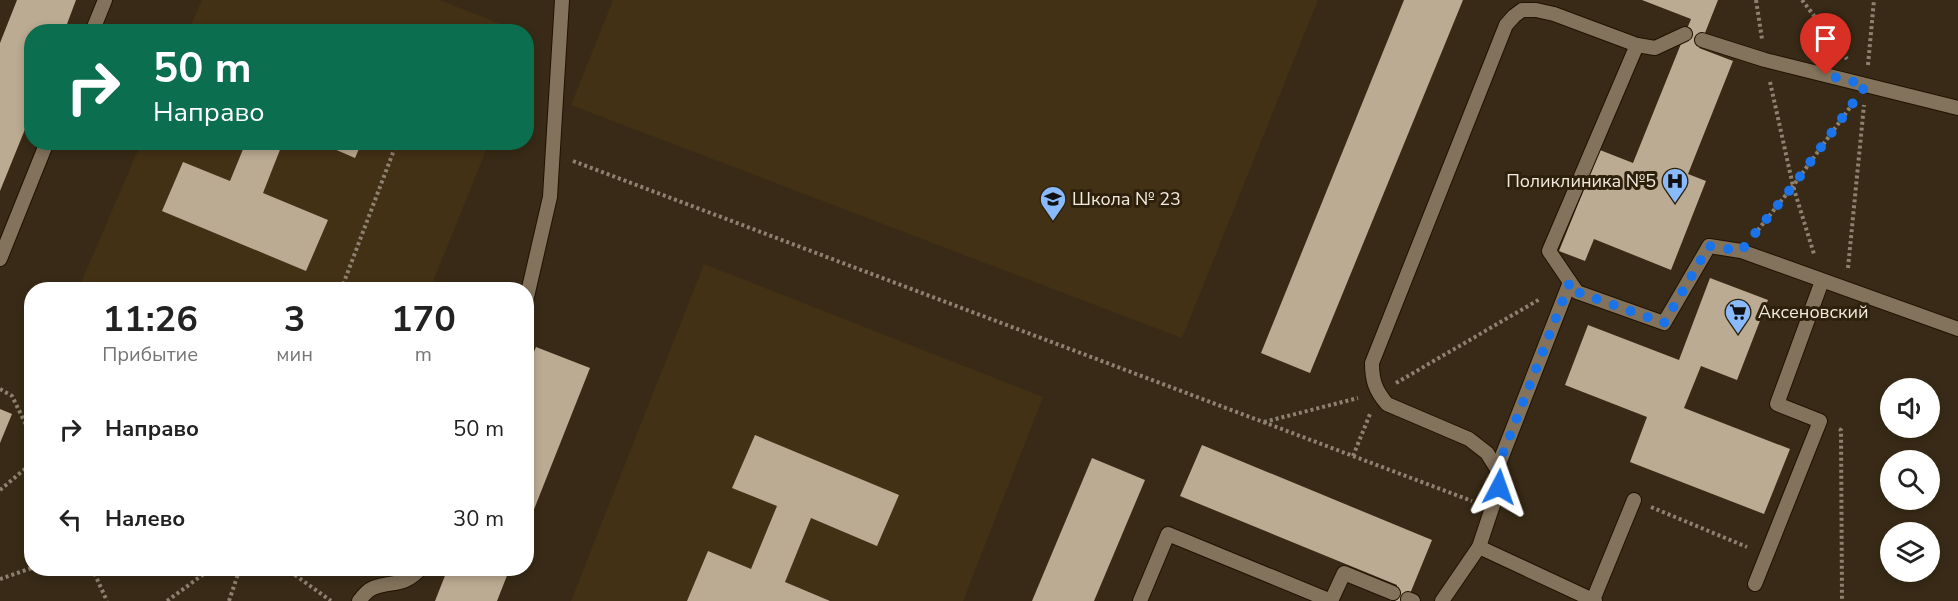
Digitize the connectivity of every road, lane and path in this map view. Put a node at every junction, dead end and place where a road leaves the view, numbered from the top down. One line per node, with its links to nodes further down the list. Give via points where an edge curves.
1 (105, 0): 7 (lane)
2 (562, 0): 16 (lane)
3 (1756, 0): 11 (path)
4 (1802, 0): 12 (path)
5 (1874, 0): 12 (path)
6 (1518, 5): 10 (lane); 27 (lane, via 1506,25 1372,363)
7 (95, 24)
8 (1685, 34): 10 (lane, via 1654,48)
9 (1702, 40): 11 (lane)
10 (1637, 45): 23 (lane, via 1549,251)
11 (1765, 60): 12 (lane); 17 (path)
12 (1866, 85): 13 (lane); 17 (path); 24 (path)
13 (1958, 108)
14 (44, 150): 19 (lane)
15 (395, 150): 21 (path)
16 (552, 153): 22 (lane, via 550,197); 30 (path)
17 (1793, 186): 18 (path); 20 (path)
18 (1741, 251): 20 (lane); 23 (lane, via 1709,246 1664,323 1577,292)
19 (0, 259)
20 (1822, 281): 24 (lane); 29 (lane, via 1777,404)
21 (344, 282)
22 (530, 282)
23 (1570, 282): 27 (path); 32 (lane)
24 (1846, 290): 25 (lane)
25 (1958, 329)
26 (0, 389): 28 (path, via 12,396)
27 (1377, 393): 30 (path); 31 (path); 32 (lane, via 1387,404 1469,439 1487,453)
28 (24, 421)
29 (1820, 421): 38 (lane); 57 (path, via 1841,430)
30 (1263, 422): 31 (path)
31 (1353, 456): 36 (path)
32 (1497, 469): 36 (lane, via 1499,487)
33 (24, 470): 34 (path)
34 (0, 490)
35 (1634, 500): 38 (path); 56 (lane)
36 (1492, 509): 37 (lane)
37 (1479, 547): 55 (lane); 56 (lane)
38 (1767, 555): 46 (lane)
39 (24, 571): 45 (path)
40 (96, 576): 48 (path)
41 (201, 576): 49 (path)
42 (237, 576): 50 (path)
43 (296, 576): 51 (path)
44 (414, 576): 52 (lane, via 371,588)
45 (0, 579)
46 (1755, 584)
47 (1393, 593): 54 (lane, via 1344,573)
48 (107, 601)
49 (167, 601)
50 (229, 601)
51 (331, 601)
52 (359, 601)
53 (1140, 601): 54 (lane, via 1168,534)
54 (1331, 601)
55 (1442, 601)
56 (1594, 601)
57 (1842, 601)

